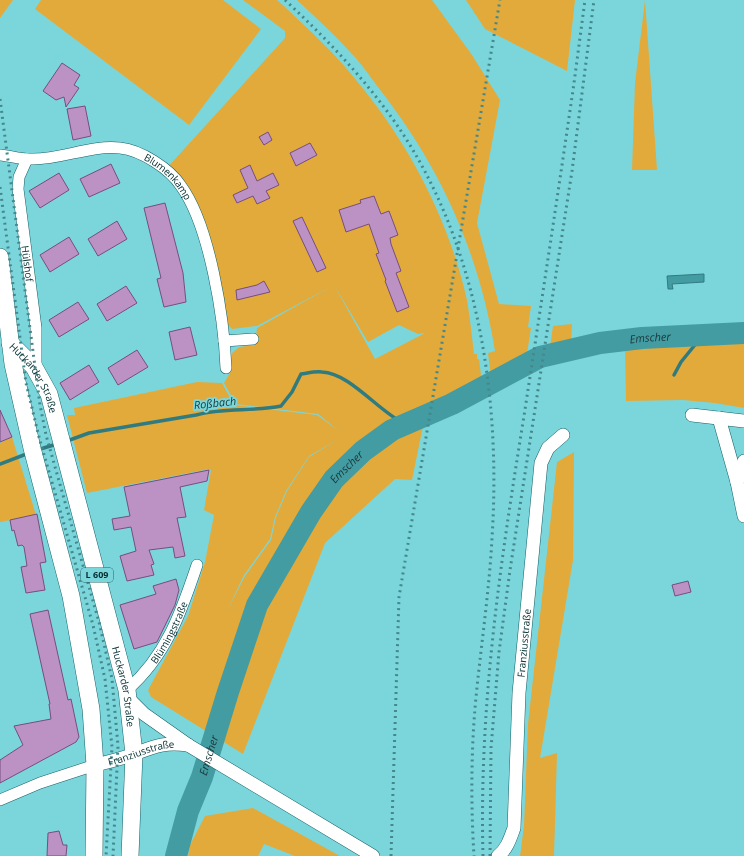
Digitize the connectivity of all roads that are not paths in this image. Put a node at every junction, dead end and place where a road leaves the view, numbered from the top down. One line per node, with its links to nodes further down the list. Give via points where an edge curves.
1 (0, 154): 2 (street, Blumenkamp)
2 (27, 159): 5 (street, Blumenkamp, via 96,148 122,148 166,169 181,185 201,229 218,300); 8 (street, Hülshof, via 19,177 18,189 36,328)
3 (0, 257): 6 (main road, L 609)
4 (252, 339): 5 (street)
5 (224, 341): 7 (street, Blumenkamp)
6 (10, 343): 8 (main road, Huckarder Straße / L 609); 20 (main road, Huckarder Straße / L 609, via 30,440 74,608 91,709)
7 (226, 368)
8 (36, 370): 17 (main road, Huckarder Straße / L 609, via 49,394)
9 (692, 415): 10 (street)
10 (719, 418): 11 (street); 14 (street)
11 (744, 421)
12 (563, 435): 25 (street, Franziusstraße, via 548,448 541,463 519,693 514,828 503,852)
13 (744, 462): 14 (street)
14 (737, 482): 15 (street)
15 (744, 516)
16 (197, 565): 17 (street, Blümingstraße, via 183,606 164,648)
17 (127, 694): 18 (street, Franziusstraße, via 144,714); 19 (main road, Huckarder Straße / L 609)
18 (190, 747): 19 (street, Franziusstraße, via 164,743); 24 (street, Franziusstraße)
19 (134, 754): 20 (street, Franziusstraße); 23 (main road, Huckarder Straße / L 609)
20 (95, 765): 21 (street, via 40,783); 22 (main road, Huckarder Straße / L 609)
21 (0, 800)
22 (94, 856)
23 (130, 856)
24 (373, 856)
25 (498, 856)

